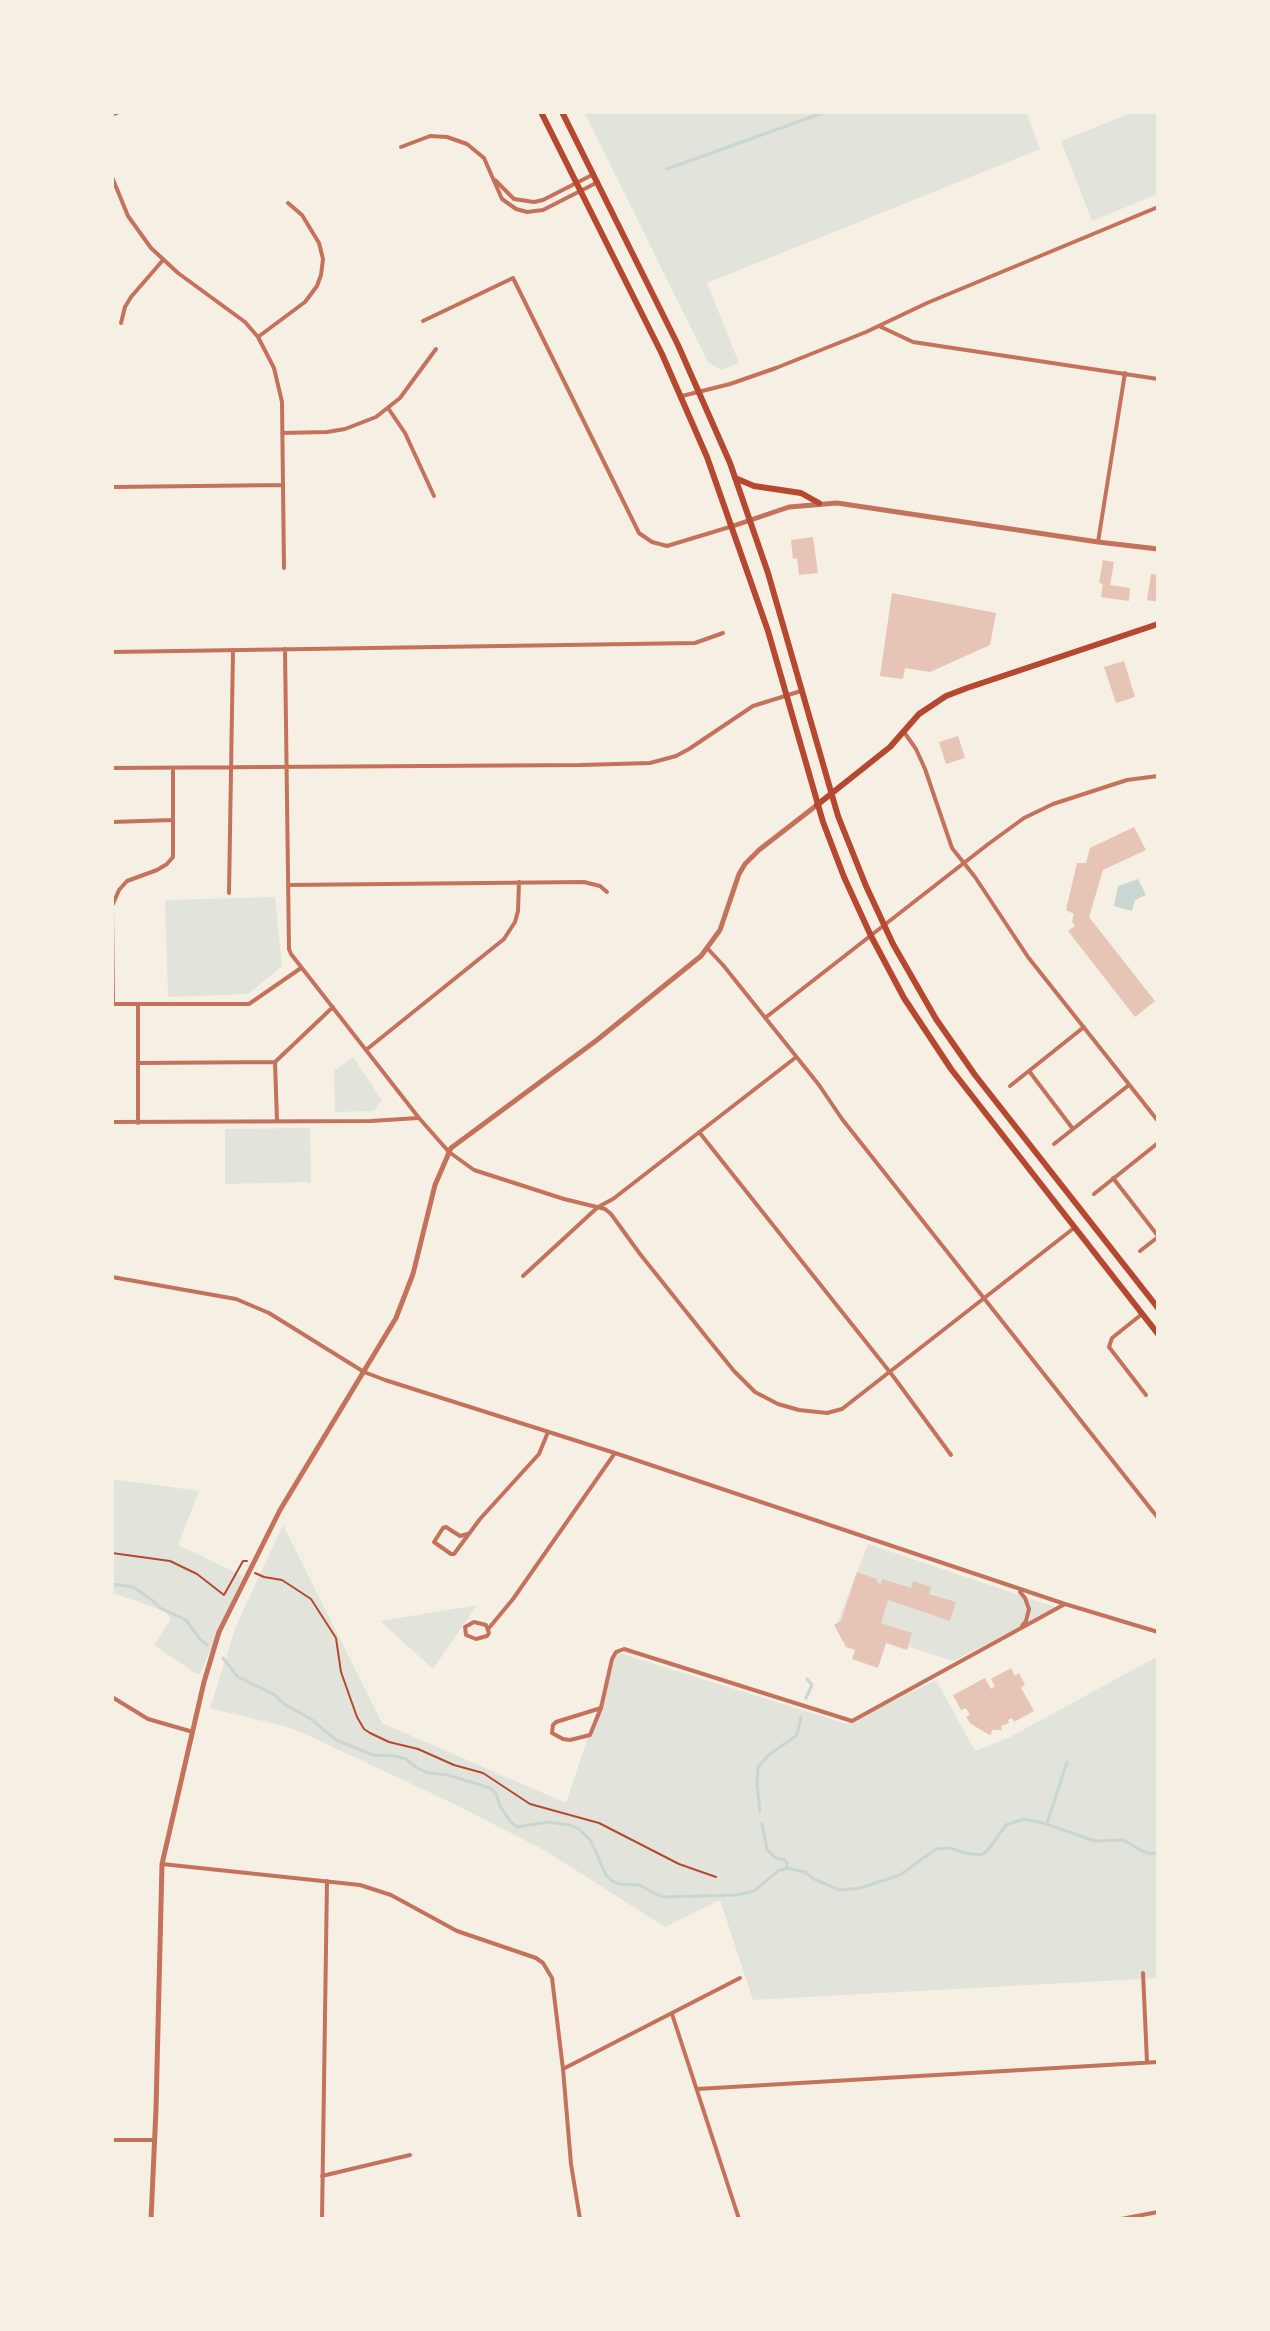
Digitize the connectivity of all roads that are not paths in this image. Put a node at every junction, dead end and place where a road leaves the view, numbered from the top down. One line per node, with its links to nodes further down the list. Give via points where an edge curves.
1 (119, 112): 4 (street)
2 (541, 112): 10 (main road)
3 (562, 112): 6 (main road)
4 (112, 115)
5 (401, 147): 8 (street, via 426,137 454,139 480,154)
6 (594, 174): 9 (main road); 10 (street)
7 (112, 177): 14 (street, via 128,216)
8 (493, 178): 10 (street, via 510,196 529,203); 11 (street, via 502,199 527,212)
9 (598, 182): 11 (street); 22 (main road)
10 (577, 183): 11 (main road)
11 (581, 191): 23 (main road)
12 (288, 203): 18 (street, via 309,223 319,243 321,275 305,302)
13 (1158, 207): 17 (street)
14 (163, 260): 16 (street, via 131,297); 18 (street, via 233,311)
15 (423, 321): 32 (street, via 513,278 639,533 667,546)
16 (121, 323)
17 (879, 326): 20 (street, via 913,342); 22 (street, via 750,378)
18 (258, 337): 25 (street, via 279,384)
19 (436, 349): 24 (street)
20 (1125, 373): 21 (street); 33 (street)
21 (1158, 379)
22 (700, 391): 23 (street); 26 (main road)
23 (682, 396): 32 (main road)
24 (388, 408): 25 (street, via 345,429); 29 (street)
25 (282, 433): 27 (street)
26 (735, 478): 30 (main road, via 801,493); 31 (main road)
27 (283, 485): 28 (street); 35 (street)
28 (112, 487)
29 (434, 496)
30 (819, 503): 31 (street); 33 (street)
31 (750, 520): 32 (street); 41 (main road)
32 (733, 526): 42 (main road)
33 (1098, 542): 34 (street)
34 (1158, 549)
35 (284, 568)
36 (1158, 624): 43 (main road, via 952,693 919,714)
37 (723, 633): 38 (street, via 695,643)
38 (285, 649): 39 (street); 45 (street)
39 (233, 650): 40 (street); 44 (street)
40 (112, 652)
41 (801, 691): 42 (street); 49 (main road)
42 (786, 695): 45 (street, via 743,711 676,756 650,763); 50 (main road)
43 (904, 732): 49 (main road); 53 (street, via 925,769 952,848)
44 (232, 766): 45 (street); 47 (street); 57 (street)
45 (287, 766): 55 (street)
46 (112, 768): 47 (street)
47 (173, 769): 51 (street)
48 (1158, 776): 53 (street, via 1127,780 1046,806)
49 (830, 794): 50 (main road); 59 (main road)
50 (817, 805): 60 (main road); 61 (street, via 745,864)
51 (172, 820): 52 (street); 58 (street, via 173,857 157,870 127,881)
52 (112, 822)
53 (964, 863): 59 (street); 67 (street)
54 (519, 882): 55 (street); 56 (street, via 584,882); 68 (street, via 518,911 504,939)
55 (288, 885): 62 (street, via 289,949)
56 (607, 892)
57 (229, 893)
58 (112, 906): 63 (street)
59 (884, 925): 60 (street); 94 (main road, via 918,989 975,1075)
60 (871, 936): 66 (street); 88 (main road, via 931,1041)
61 (708, 949): 66 (street); 84 (street, via 645,1004)
62 (301, 968): 64 (street, via 249,1004); 65 (street)
63 (112, 1004): 64 (street)
64 (138, 1004): 71 (street)
65 (333, 1007): 68 (street); 70 (street)
66 (765, 1018): 69 (street)
67 (1084, 1027): 72 (street); 73 (street)
68 (366, 1050): 75 (street)
69 (796, 1057): 81 (street); 93 (street)
70 (275, 1062): 71 (street); 76 (street)
71 (139, 1063): 79 (street)
72 (1029, 1071): 74 (street); 80 (street)
73 (1129, 1085): 77 (street); 80 (street)
74 (1010, 1086)
75 (419, 1118): 76 (street); 84 (street)
76 (277, 1121): 79 (street)
77 (1158, 1121)
78 (112, 1122): 79 (street)
79 (138, 1123)
80 (1073, 1129): 83 (street)
81 (699, 1132): 87 (street); 98 (street)
82 (1158, 1143): 85 (street)
83 (1054, 1144)
84 (449, 1152): 87 (street, via 474,1170); 97 (street, via 406,1295)
85 (1113, 1178): 86 (street); 89 (street)
86 (1094, 1194)
87 (598, 1207): 91 (street); 98 (street, via 611,1214 734,1371 763,1397 827,1413 842,1409)
88 (1074, 1228): 93 (street); 95 (main road)
89 (1158, 1236): 90 (street)
90 (1140, 1251)
91 (523, 1276)
92 (112, 1277): 97 (street, via 236,1299 269,1313)
93 (984, 1299): 98 (street); 103 (street)
94 (1158, 1308)
95 (1142, 1314): 96 (main road); 99 (street, via 1112,1338 1109,1347)
96 (1158, 1334)
97 (364, 1372): 100 (street); 112 (street, via 251,1567 211,1653)
98 (889, 1373): 102 (street)
99 (1146, 1395)
100 (548, 1432): 101 (street); 104 (street, via 539,1454)
101 (615, 1453): 105 (street); 107 (street)
102 (951, 1455)
103 (1158, 1518)
104 (468, 1534): 104 (street, via 460,1536 446,1527 434,1542 454,1554)
105 (1015, 1588): 106 (street); 108 (street, via 1029,1609)
106 (1065, 1604): 108 (street); 109 (street)
107 (489, 1628): 107 (street, via 474,1622 465,1631 482,1639)
108 (1020, 1629): 111 (street, via 852,1721 624,1649 612,1659)
109 (1158, 1632)
110 (112, 1697): 112 (street, via 148,1719)
111 (601, 1708): 111 (street, via 556,1722 552,1733 570,1740 590,1735)
112 (193, 1732): 113 (street)
113 (162, 1864): 114 (street); 123 (street)
114 (327, 1881): 120 (street, via 376,1889 457,1931 543,1963 552,1978); 125 (street)
115 (1143, 1973): 118 (street)
116 (740, 1978): 117 (street)
117 (672, 2014): 120 (street); 121 (street)
118 (1147, 2062): 119 (street); 121 (street)
119 (1158, 2062)
120 (563, 2069): 129 (street)
121 (697, 2089): 130 (street)
122 (112, 2140): 123 (street)
123 (155, 2140): 127 (street)
124 (410, 2155): 125 (street)
125 (322, 2176): 128 (street)
126 (1158, 2212): 131 (street)
127 (151, 2219)
128 (322, 2219)
129 (580, 2219)
130 (739, 2219)
131 (1121, 2219)

